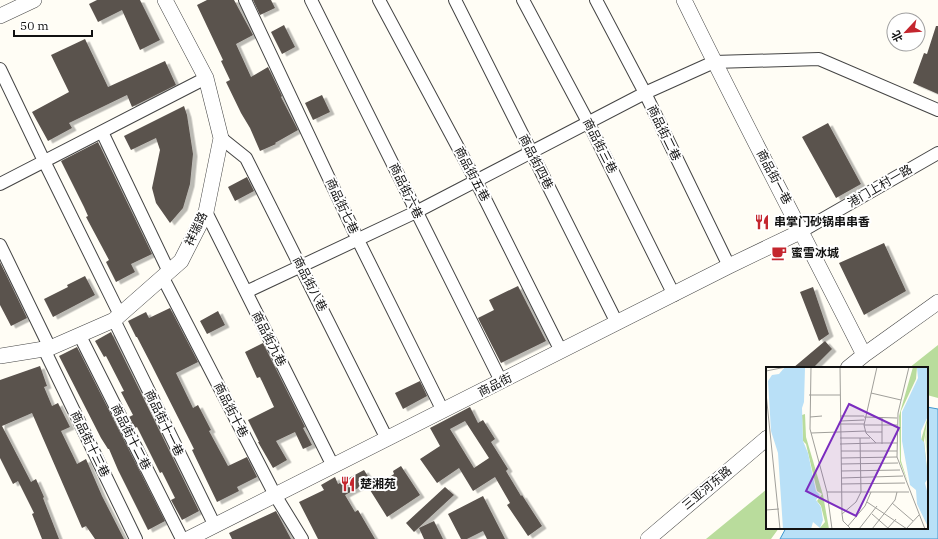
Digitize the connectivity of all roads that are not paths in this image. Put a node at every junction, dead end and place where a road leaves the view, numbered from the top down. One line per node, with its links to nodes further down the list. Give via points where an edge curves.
1 (34, 0): 10 (street)
2 (165, 0): 13 (street, 祥瑞路)
3 (245, 0): 27 (street, 商品街七巷)
4 (311, 0): 25 (street, 商品街六巷)
5 (379, 0): 22 (street, 商品街五巷)
6 (454, 0): 19 (street, 商品街四巷)
7 (523, 0): 16 (street, 商品街三巷)
8 (596, 0): 14 (street, 商品街二巷)
9 (684, 0): 11 (street, 商品街一巷)
10 (0, 16)
11 (714, 62): 14 (street); 15 (street, via 819,59); 26 (street, 商品街一巷)
12 (0, 68): 21 (street, 商品街十一巷)
13 (206, 78): 17 (street); 18 (street, 祥瑞路)
14 (645, 93): 16 (street); 30 (street, 商品街二巷)
15 (938, 110)
16 (588, 122): 19 (street); 33 (street, 商品街三巷)
17 (102, 132): 21 (street); 31 (street, 商品街十巷)
18 (221, 138): 24 (street, 祥瑞路); 29 (street, 商品街八巷, via 246,158)
19 (531, 152): 22 (street); 36 (street, 商品街四巷)
20 (938, 153): 26 (street, 港门上村一路)
21 (44, 161): 23 (street); 35 (street, 商品街十一巷)
22 (476, 181): 25 (street); 39 (street, 商品街五巷)
23 (0, 184)
24 (206, 212): 31 (street, 祥瑞路, via 180,261); 32 (street, 商品街九巷)
25 (416, 212): 27 (street); 43 (street, 商品街六巷)
26 (802, 231): 30 (street, 商品街); 40 (street, 商品街一巷)
27 (358, 240): 29 (street); 44 (street, 商品街七巷)
28 (0, 245): 38 (street, 商品街十三巷)
29 (301, 266): 32 (street); 45 (street, 商品街八巷)
30 (729, 266): 33 (street, 商品街)
31 (166, 275): 35 (street, 祥瑞路); 48 (street, 商品街十巷)
32 (246, 292): 47 (street, 商品街九巷)
33 (674, 294): 36 (street, 商品街)
34 (938, 302): 40 (street)
35 (117, 318): 37 (street, 祥瑞路); 49 (street, 商品街十一巷)
36 (617, 323): 39 (street, 商品街)
37 (80, 336): 38 (street, 祥瑞路); 51 (street, 商品街十二巷)
38 (47, 349): 41 (street, 祥瑞路); 50 (street, 商品街十三巷)
39 (561, 351): 43 (street, 商品街)
40 (864, 355): 42 (street)
41 (0, 356)
42 (849, 367)
43 (501, 381): 44 (street, 商品街)
44 (443, 411): 45 (street, 商品街)
45 (387, 439): 47 (street, 商品街)
46 (766, 439): 54 (street, 三亚河东路)
47 (333, 466): 48 (street, 商品街)
48 (275, 495): 49 (street, 商品街); 53 (street, 商品街十巷)
49 (214, 526): 52 (street, 商品街)
50 (136, 539)
51 (182, 539)
52 (188, 539)
53 (302, 539)
54 (648, 539)

